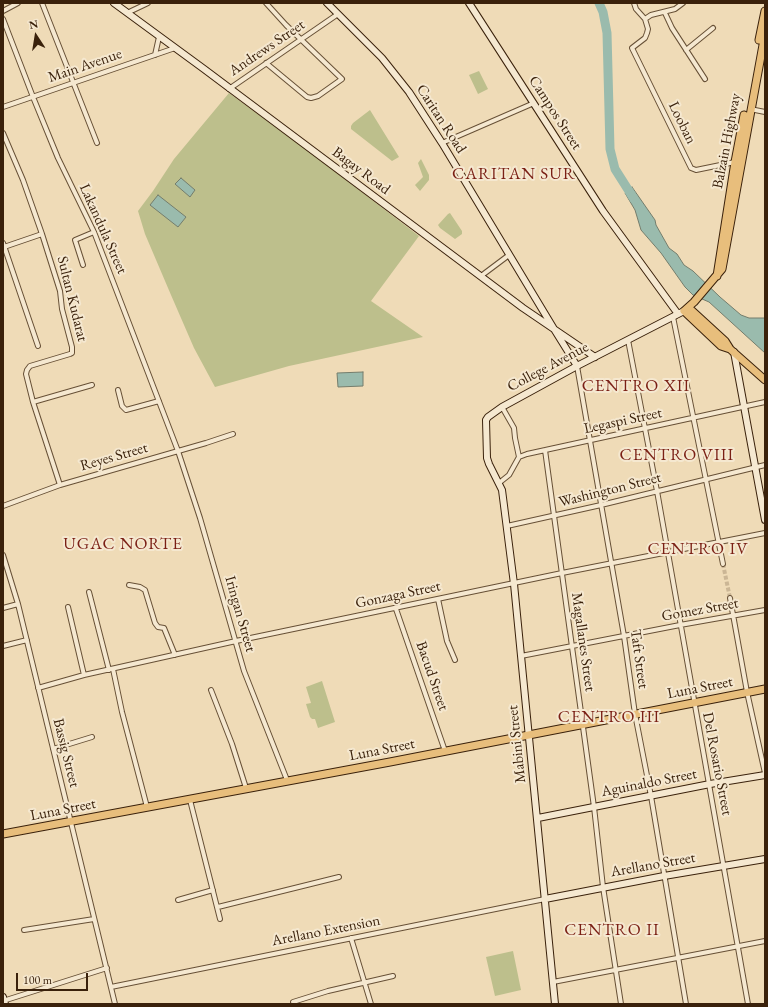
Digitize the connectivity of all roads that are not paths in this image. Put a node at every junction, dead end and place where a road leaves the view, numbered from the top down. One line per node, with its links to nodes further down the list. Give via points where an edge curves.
1 (18, 3): 10 (street)
2 (42, 3): 27 (street)
3 (114, 3): 12 (main road, Bagay Road)
4 (148, 3): 12 (street)
5 (266, 3): 20 (street)
6 (327, 3): 14 (main road, Caritan Road)
7 (469, 3): 30 (main road, Campos Street)
8 (634, 3): 16 (street)
9 (683, 3): 13 (street)
10 (3, 11)
11 (765, 11): 37 (main road, Balzain Highway)
12 (127, 13): 19 (main road, Bagay Road)
13 (665, 13): 16 (street, via 651,15); 22 (street)
14 (338, 14): 20 (street, Andrews Street); 36 (main road, Caritan Road, via 382,58 410,92)
15 (3, 18): 29 (street, Lakandula Street)
16 (645, 19): 37 (street, Looban, via 647,33 632,48 691,169)
17 (713, 28): 22 (street)
18 (765, 34): 23 (main road, Balzain Highway)
19 (159, 37): 21 (main road, Bagay Road); 24 (street)
20 (302, 40): 25 (street, Andrews Street); 25 (street, via 342,79 311,98)
21 (175, 48): 24 (street, Main Avenue); 28 (main road, Bagay Road)
22 (686, 50): 26 (street)
23 (763, 51): 32 (main road, Balzain Highway)
24 (155, 55): 27 (street, Main Avenue)
25 (266, 63): 28 (street, Andrews Street)
26 (705, 79)
27 (73, 83): 29 (street, Main Avenue); 35 (street)
28 (229, 89): 43 (main road, Bagay Road)
29 (33, 97): 31 (street, Main Avenue); 38 (street, Lakandula Street, via 58,158)
30 (534, 103): 36 (street); 45 (main road, Campos Street, via 603,211)
31 (3, 108)
32 (750, 109): 33 (street); 44 (main road, Balzain Highway, via 722,269)
33 (765, 112)
34 (3, 133): 39 (street, Sultan Kudarat)
35 (97, 143)
36 (442, 143): 41 (main road, Caritan Road)
37 (735, 162): 44 (main road, Balzain Highway)
38 (94, 232): 42 (street, via 76,240); 55 (street, Lakandula Street)
39 (42, 234): 40 (street); 56 (street, Sultan Kudarat, via 60,290 72,350 70,354 30,366 27,370 27,382)
40 (4, 245): 48 (street)
41 (509, 255): 43 (street); 46 (main road, Caritan Road)
42 (83, 265)
43 (481, 276): 46 (main road, Bagay Road)
44 (715, 278): 45 (main road, Balzain Highway)
45 (684, 310): 47 (main road, College Avenue); 49 (main road, via 721,346); 60 (street)
46 (554, 329): 50 (main road, Bagay Road); 51 (main road, Caritan Road)
47 (628, 340): 50 (main road, College Avenue); 61 (street, Del Rosario Street)
48 (38, 346)
49 (732, 351): 52 (main road); 59 (main road)
50 (595, 357): 51 (main road, College Avenue)
51 (577, 366): 58 (main road, College Avenue); 63 (street, Taft Street)
52 (765, 380)
53 (92, 385): 56 (street)
54 (118, 390): 55 (street, via 122,406 126,410)
55 (159, 401): 65 (street, Lakandula Street)
56 (33, 402): 71 (street, Sultan Kudarat)
57 (765, 402): 59 (street, Legaspi Street)
58 (502, 407): 66 (street, via 514,428); 70 (main road, College Avenue, via 486,420 487,458)
59 (744, 407): 60 (street, Legaspi Street); 68 (main road)
60 (692, 418): 61 (street, Legaspi Street); 69 (street)
61 (645, 428): 63 (street, Legaspi Street); 72 (street, Del Rosario Street)
62 (233, 434): 65 (street, Reyes Street)
63 (590, 440): 64 (street, Legaspi Street); 73 (street, Taft Street)
64 (545, 450): 66 (street, Legaspi Street); 75 (street, Magallanes Street)
65 (178, 451): 71 (street, Reyes Street); 99 (street, Iringan Street)
66 (519, 457): 70 (street, via 509,475)
67 (765, 465): 68 (street, Washington Street)
68 (755, 468): 69 (street, Washington Street); 76 (main road)
69 (705, 479): 72 (street, Washington Street); 79 (street)
70 (499, 483): 77 (main road, Mabini Street)
71 (60, 486): 74 (street, Reyes Street)
72 (657, 491): 73 (street, Washington Street); 80 (street, Del Rosario Street)
73 (601, 505): 75 (street, Washington Street); 82 (street, Taft Street)
74 (3, 506)
75 (553, 516): 77 (street, Washington Street); 84 (street, Magallanes Street)
76 (765, 520)
77 (507, 526): 85 (main road, Mabini Street)
78 (765, 533): 79 (street, Gonzaga Street)
79 (719, 543): 80 (street, Gonzaga Street); 83 (street)
80 (668, 553): 82 (street, Gonzaga Street); 96 (street, Del Rosario Street)
81 (3, 555): 90 (street, Bassig Street)
82 (611, 564): 84 (street, Gonzaga Street); 97 (street, Taft Street)
83 (723, 564)
84 (562, 573): 85 (street, Gonzaga Street); 101 (street, Magallanes Street)
85 (514, 584): 89 (street, Gonzaga Street); 103 (main road, Mabini Street)
86 (129, 585): 102 (street, via 145,590 155,624 164,628)
87 (89, 592): 105 (street)
88 (730, 598): 95 (street)
89 (438, 599): 93 (street, Gonzaga Street); 104 (street, via 447,641)
90 (18, 604): 92 (street); 98 (street, Bassig Street)
91 (68, 607): 106 (street)
92 (3, 608)
93 (396, 608): 99 (street, Gonzaga Street); 117 (street, Bacud Street)
94 (765, 610): 95 (street, Gomez Street)
95 (733, 616): 96 (street, Gomez Street); 110 (street)
96 (680, 625): 97 (street, Gomez Street); 111 (street, Del Rosario Street)
97 (624, 636): 101 (street, Gomez Street); 112 (street, Taft Street)
98 (27, 640): 100 (street); 107 (street, Bassig Street)
99 (236, 641): 102 (street, Gonzaga Street); 119 (street, Iringan Street, via 244,671)
100 (3, 646)
101 (572, 646): 103 (street, Gomez Street); 113 (street, Magallanes Street)
102 (175, 655): 105 (street, Gonzaga Street)
103 (520, 656): 114 (main road, Mabini Street)
104 (455, 660)
105 (112, 670): 106 (street, Gonzaga Street); 124 (street)
106 (84, 675): 107 (street, Gonzaga Street)
107 (38, 688): 116 (street, Bassig Street)
108 (765, 689): 110 (main road, Luna Street)
109 (211, 690): 121 (street)
110 (747, 692): 111 (main road, Luna Street); 118 (street)
111 (694, 703): 112 (main road, Luna Street); 120 (street, Del Rosario Street)
112 (635, 714): 113 (main road, Luna Street); 122 (street, Taft Street)
113 (582, 724): 114 (main road, Luna Street); 125 (street, Magallanes Street)
114 (528, 734): 117 (main road, Luna Street); 126 (main road, Mabini Street)
115 (92, 737): 116 (street)
116 (53, 748): 127 (street, Bassig Street)
117 (445, 751): 119 (main road, Luna Street)
118 (765, 774): 120 (main road, Aguinaldo Street)
119 (288, 780): 121 (main road, Luna Street)
120 (710, 784): 122 (main road, Aguinaldo Street); 130 (street, Del Rosario Street)
121 (246, 788): 123 (main road, Luna Street)
122 (651, 796): 125 (main road, Aguinaldo Street); 131 (street, Taft Street)
123 (190, 800): 124 (main road, Luna Street); 134 (street)
124 (147, 807): 127 (main road, Luna Street)
125 (594, 807): 126 (main road, Aguinaldo Street); 133 (street, Magallanes Street)
126 (538, 818): 135 (main road, Mabini Street)
127 (71, 821): 128 (main road, Luna Street); 138 (street, Bassig Street)
128 (3, 834)
129 (765, 859): 130 (main road, Arellano Street)
130 (724, 867): 131 (main road, Arellano Street); 143 (street, Del Rosario Street)
131 (664, 876): 133 (main road, Arellano Street); 144 (street, Taft Street)
132 (339, 877): 137 (street)
133 (604, 887): 135 (main road, Arellano Street); 146 (street, Magallanes Street)
134 (213, 890): 136 (street); 137 (street)
135 (545, 899): 141 (street, Arellano Extension); 148 (main road, Mabini Street)
136 (178, 900)
137 (218, 907): 139 (street)
138 (94, 919): 140 (street); 145 (street, Bassig Street)
139 (220, 919)
140 (24, 930)
141 (351, 938): 149 (street); 150 (street, Arellano Extension)
142 (765, 940): 143 (street)
143 (737, 946): 144 (street); 158 (street, Del Rosario Street)
144 (678, 958): 146 (street); 157 (street, Taft Street)
145 (107, 968): 150 (street, Bassig Street); 151 (street)
146 (616, 970): 148 (street); 156 (street, Magallanes Street)
147 (393, 976): 149 (street)
148 (553, 982): 155 (main road, Mabini Street)
149 (364, 983): 152 (street); 154 (street)
150 (111, 987): 153 (street, Bassig Street)
151 (4, 1001)
152 (293, 1002)
153 (115, 1004)
154 (371, 1004)
155 (556, 1004)
156 (621, 1004)
157 (686, 1004)
158 (748, 1004)

